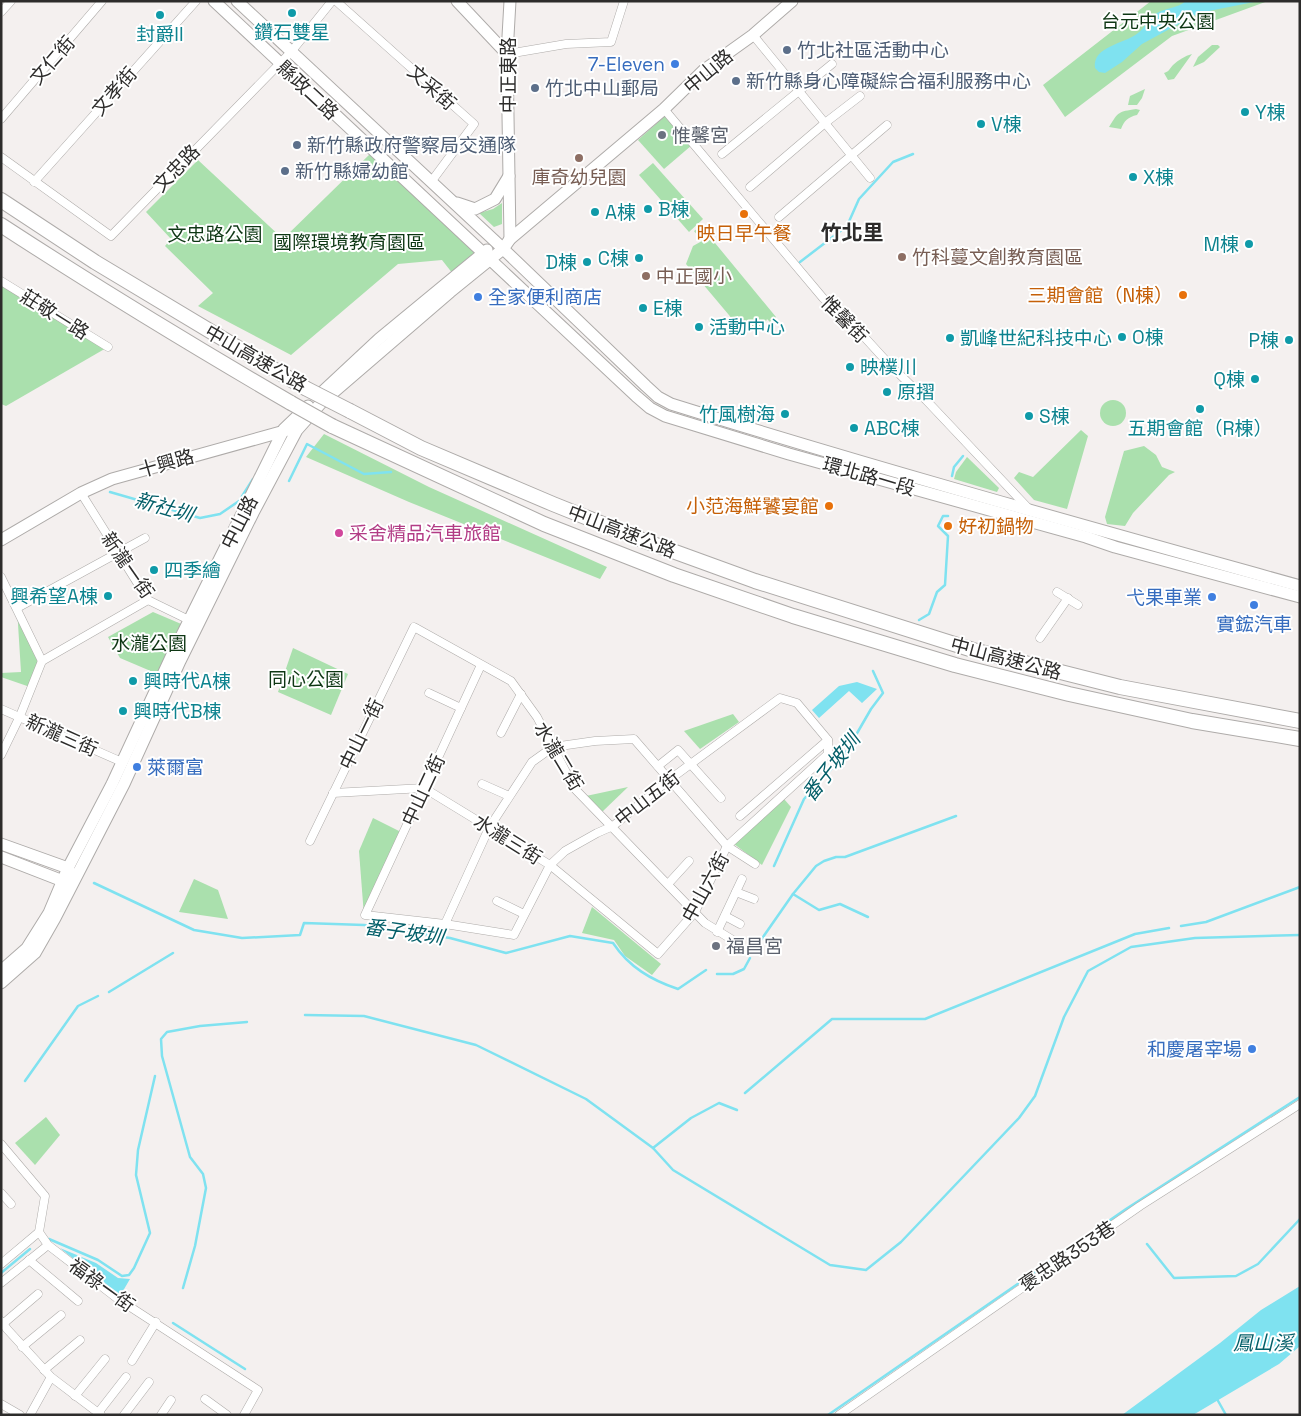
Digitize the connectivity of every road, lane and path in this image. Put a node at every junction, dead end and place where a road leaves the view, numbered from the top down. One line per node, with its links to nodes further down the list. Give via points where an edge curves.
1 (11, 1): 12 (street)
2 (102, 1): 21 (street, 文仁街)
3 (196, 1): 29 (street, 文孝街)
4 (214, 1): 16 (street, 縣政二路)
5 (237, 1): 14 (street, 縣政二路)
6 (332, 1): 14 (street, 文忠路)
7 (336, 1): 30 (street, 文采街, via 474,124)
8 (457, 1): 15 (street)
9 (510, 1): 15 (street, 中正東路)
10 (624, 1): 15 (street, via 611,42 566,44)
11 (792, 1): 13 (street, 中山路)
12 (1, 12)
13 (753, 35): 18 (street); 20 (street, 中山路, via 704,70)
14 (291, 52): 16 (street, 文忠路); 30 (street, 縣政二路)
15 (507, 54): 27 (street, 中正東路)
16 (279, 63): 29 (street, 文忠路, via 111,236); 38 (street, 縣政二路)
17 (832, 64): 18 (street)
18 (799, 92): 22 (street); 24 (street)
19 (860, 96): 22 (street)
20 (664, 109): 36 (street, 中山路); 44 (street, 惟馨街, via 823,298 926,400)
21 (1, 119)
22 (824, 122): 25 (street); 31 (street)
23 (888, 125): 25 (street)
24 (722, 154)
25 (852, 155): 28 (street); 34 (street)
26 (1, 157): 29 (street, 文忠路)
27 (509, 176): 33 (street, via 495,200 475,209); 36 (street, 中正東路)
28 (870, 178)
29 (34, 182)
30 (431, 182): 33 (street, 縣政二路)
31 (750, 187)
32 (1, 200): 66 (highway, 中山高速公路, bridge, via 95,262 306,388 421,448 645,541 755,581 973,650 1129,689)
33 (451, 201): 37 (street, 縣政二路)
34 (779, 217)
35 (1, 225): 68 (highway, 中山高速公路, bridge, via 168,330 332,426 544,524 674,575 793,616 955,665 1192,721)
36 (510, 239): 37 (street, 中山路)
37 (499, 246): 38 (street, 中山路); 44 (street, 環北路一段, via 646,386 670,404)
38 (486, 257): 41 (street, 中山路, via 379,339); 42 (street, 中山路, via 321,403); 44 (street, 環北路一段, via 636,396 665,416 789,454)
39 (1, 281): 40 (street, 莊敬一路)
40 (108, 347)
41 (284, 430): 42 (street); 43 (street, 十興路, via 112,479); 56 (street, 中山路)
42 (297, 430): 92 (street, 中山路, via 184,652 124,784)
43 (81, 493): 46 (street, 十興路); 47 (street, 新瀧一街)
44 (1030, 515): 49 (street, 環北路一段); 51 (street, 環北路一段, via 1115,547)
45 (145, 538): 47 (street)
46 (1, 540)
47 (118, 554): 53 (street, 新瀧一街); 55 (street)
48 (1, 577): 55 (street)
49 (1300, 586)
50 (1057, 592): 52 (street)
51 (1300, 597)
52 (1068, 598): 54 (street); 58 (street)
53 (148, 600): 56 (street, 新瀧一街); 59 (street)
54 (1078, 605)
55 (17, 608): 59 (street)
56 (189, 620): 72 (street, 中山路)
57 (414, 627): 60 (street, 水瀧二街); 78 (street, 中山一街)
58 (1040, 638)
59 (42, 661): 65 (street)
60 (482, 665): 62 (street, 水瀧二街, via 511,681); 63 (street, 中山二街)
61 (430, 693): 63 (street)
62 (521, 694): 67 (street); 70 (street, 水瀧二街)
63 (461, 708): 77 (street, 中山二街)
64 (1, 709): 65 (street, 新瀧三街)
65 (20, 716): 71 (street); 72 (street, 新瀧三街)
66 (1300, 721)
67 (501, 733)
68 (1300, 739)
69 (828, 740): 73 (street, 中山五街, via 797,702 780,698); 81 (street); 86 (street, 中山六街, via 828,754)
70 (553, 747): 74 (street, via 634,739); 79 (street, via 532,762); 82 (street, 水瀧二街, via 575,789)
71 (1, 755)
72 (122, 762): 91 (street, 中山路)
73 (691, 764): 74 (street, via 678,750); 75 (street, 中山五街); 80 (street)
74 (658, 766): 75 (street)
75 (669, 780): 82 (street, 中山五街); 86 (street)
76 (482, 784): 79 (street)
77 (424, 788): 78 (street); 83 (street, 水瀧三街); 102 (street, 中山二街, via 365,915)
78 (333, 793): 84 (street, 中山一街)
79 (509, 796): 83 (street)
80 (721, 798)
81 (740, 816)
82 (613, 826): 90 (street, 中山五街, via 565,851); 95 (street, 水瀧二街)
83 (489, 828): 90 (street, 水瀧三街); 102 (street)
84 (310, 841)
85 (1, 844): 91 (street)
86 (728, 846): 89 (street); 99 (street, 中山六街)
87 (1, 857): 94 (street)
88 (689, 861): 95 (street)
89 (755, 864)
90 (550, 865): 100 (street, 中山五街); 106 (street, 水瀧三街)
91 (68, 868): 92 (street); 94 (street, 中山路)
92 (76, 878): 94 (street); 108 (street, 中山路, via 35,953)
93 (742, 879): 96 (street)
94 (63, 881): 107 (street, 中山路, via 27,948)
95 (668, 884): 99 (street, 水瀧二街)
96 (736, 892): 97 (street); 101 (street)
97 (754, 900)
98 (497, 901): 100 (street)
99 (695, 912): 104 (street, 水瀧二街); 106 (street, 中山六街)
100 (524, 914): 102 (street, 中山五街, via 514,935)
101 (725, 916): 103 (street); 104 (street)
102 (445, 924)
103 (740, 924)
104 (718, 932): 105 (street, 水瀧二街)
105 (736, 942)
106 (658, 954)
107 (1, 971)
108 (1, 982)
109 (1300, 1104): 142 (street, 褒忠路353巷, via 1140,1206)
110 (1, 1144): 113 (street, via 45,1196)
111 (1, 1193): 112 (street)
112 (10, 1204)
113 (39, 1232): 114 (street, 福祿一街); 116 (street)
114 (48, 1245): 115 (street); 121 (street, 福祿一街, via 118,1299)
115 (29, 1260): 117 (street); 119 (street)
116 (1, 1264)
117 (1, 1282)
118 (38, 1294): 122 (street)
119 (78, 1301)
120 (61, 1314): 124 (street)
121 (156, 1322): 126 (street); 141 (street, 福祿一街, via 258,1390)
122 (3, 1327): 124 (street)
123 (80, 1340): 127 (street)
124 (22, 1346): 127 (street)
125 (106, 1359): 131 (street)
126 (132, 1361)
127 (44, 1370): 128 (street)
128 (51, 1377): 131 (street); 137 (street)
129 (126, 1377): 135 (street)
130 (149, 1382): 138 (street)
131 (75, 1396): 135 (street)
132 (205, 1399): 140 (street)
133 (171, 1400): 139 (street)
134 (1, 1404): 136 (street)
135 (99, 1414)
136 (20, 1415)
137 (30, 1415)
138 (124, 1415)
139 (160, 1415)
140 (227, 1415)
141 (244, 1415)
142 (839, 1415)

